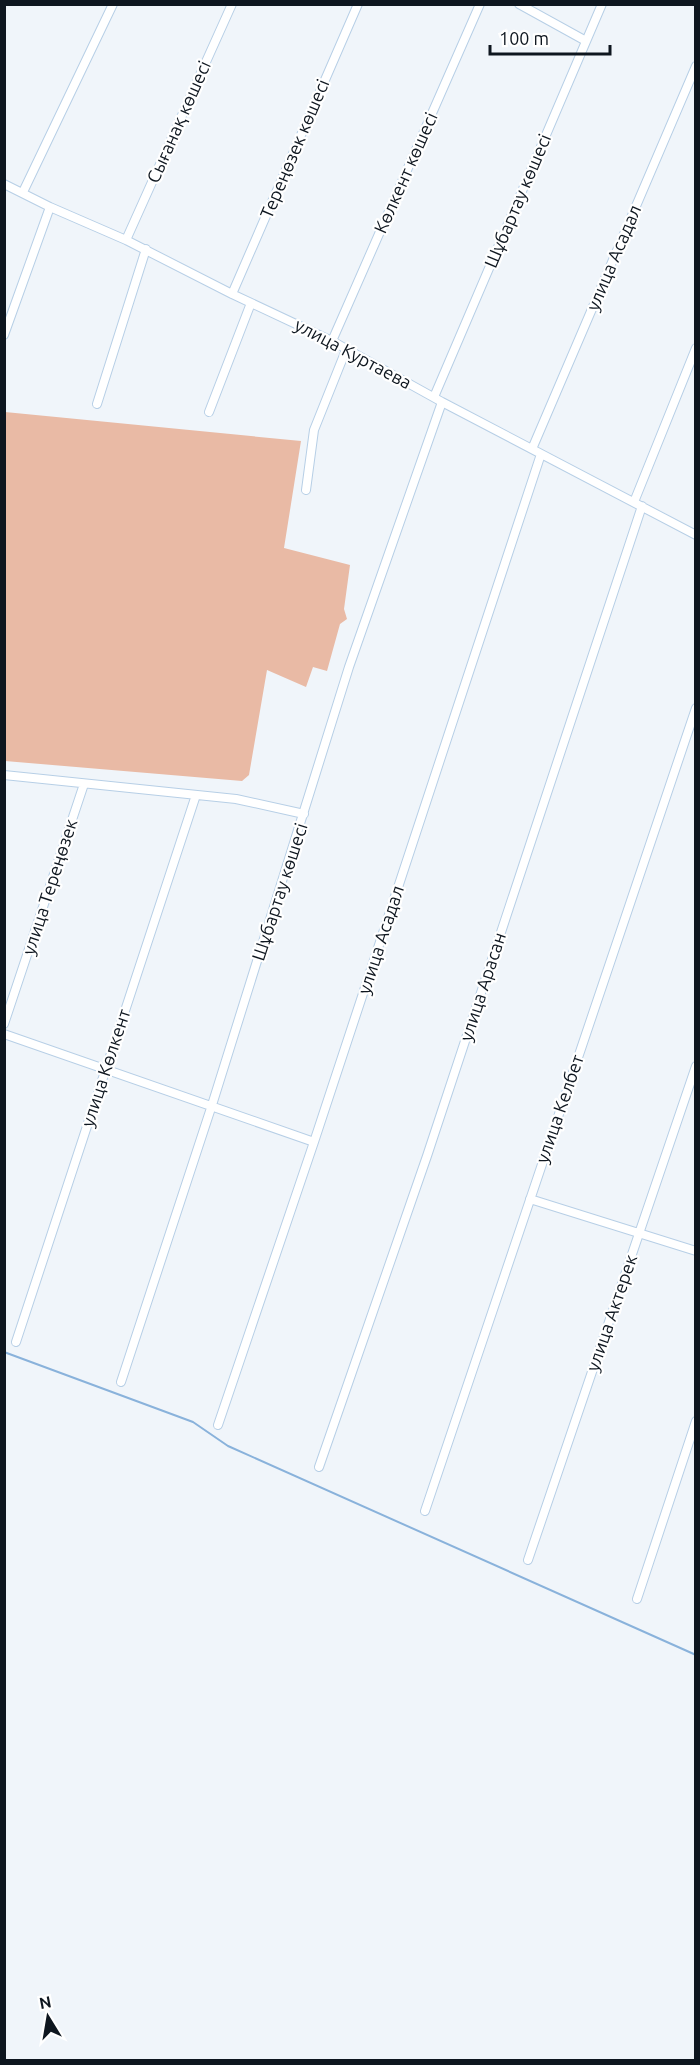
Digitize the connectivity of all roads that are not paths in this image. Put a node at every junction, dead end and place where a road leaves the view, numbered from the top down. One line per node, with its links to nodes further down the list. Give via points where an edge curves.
1 (112, 4): 10 (street)
2 (232, 4): 12 (street, Сығанақ көшесі)
3 (358, 4): 14 (street, Тереңөзек көшесі)
4 (480, 4): 17 (street, Көлкент көшесі)
5 (519, 4): 7 (street)
6 (602, 4): 7 (street, Шұбартау көшесі)
7 (586, 40): 20 (street, Шұбартау көшесі)
8 (696, 66): 24 (street, улица Асадал)
9 (4, 184): 10 (street, улица Куртаева)
10 (22, 192): 11 (street, улица Куртаева)
11 (50, 207): 12 (street, улица Куртаева); 16 (street)
12 (126, 240): 13 (street, улица Куртаева)
13 (146, 249): 14 (street, улица Куртаева); 22 (street)
14 (232, 294): 15 (street, улица Куртаева)
15 (251, 303): 17 (street, улица Куртаева); 23 (street)
16 (4, 335)
17 (332, 341): 19 (street, улица Куртаева)
18 (696, 348): 27 (street)
19 (346, 350): 20 (street, улица Куртаева); 26 (street, via 314,430)
20 (434, 397): 21 (street, улица Куртаева)
21 (442, 402): 24 (street, улица Куртаева); 34 (street, Шұбартау көшесі, via 349,667)
22 (97, 404)
23 (209, 412)
24 (532, 449): 25 (street, улица Куртаева)
25 (541, 454): 27 (street, улица Куртаева); 40 (street, улица Асадал)
26 (306, 490)
27 (634, 502): 28 (street, улица Куртаева)
28 (642, 506): 29 (street, улица Куртаева); 48 (street, улица Арасан)
29 (696, 535)
30 (696, 708): 41 (street, улица Келбет)
31 (4, 775): 32 (street)
32 (84, 784): 33 (street); 35 (street, улица Тереңөзек)
33 (196, 795): 34 (street, via 237,799); 38 (street, улица Көлкент)
34 (304, 814): 39 (street, Шұбартау көшесі)
35 (4, 1024)
36 (4, 1034): 38 (street)
37 (696, 1066): 42 (street, улица Актерек)
38 (106, 1069): 39 (street); 44 (street, улица Көлкент)
39 (212, 1105): 40 (street); 45 (street, Шұбартау көшесі)
40 (314, 1142): 47 (street, улица Асадал)
41 (530, 1199): 42 (street); 49 (street, улица Келбет)
42 (639, 1234): 43 (street); 50 (street, улица Актерек)
43 (696, 1251)
44 (16, 1342)
45 (121, 1382)
46 (696, 1421): 51 (street)
47 (218, 1425)
48 (320, 1467)
49 (425, 1510)
50 (528, 1560)
51 (637, 1599)

